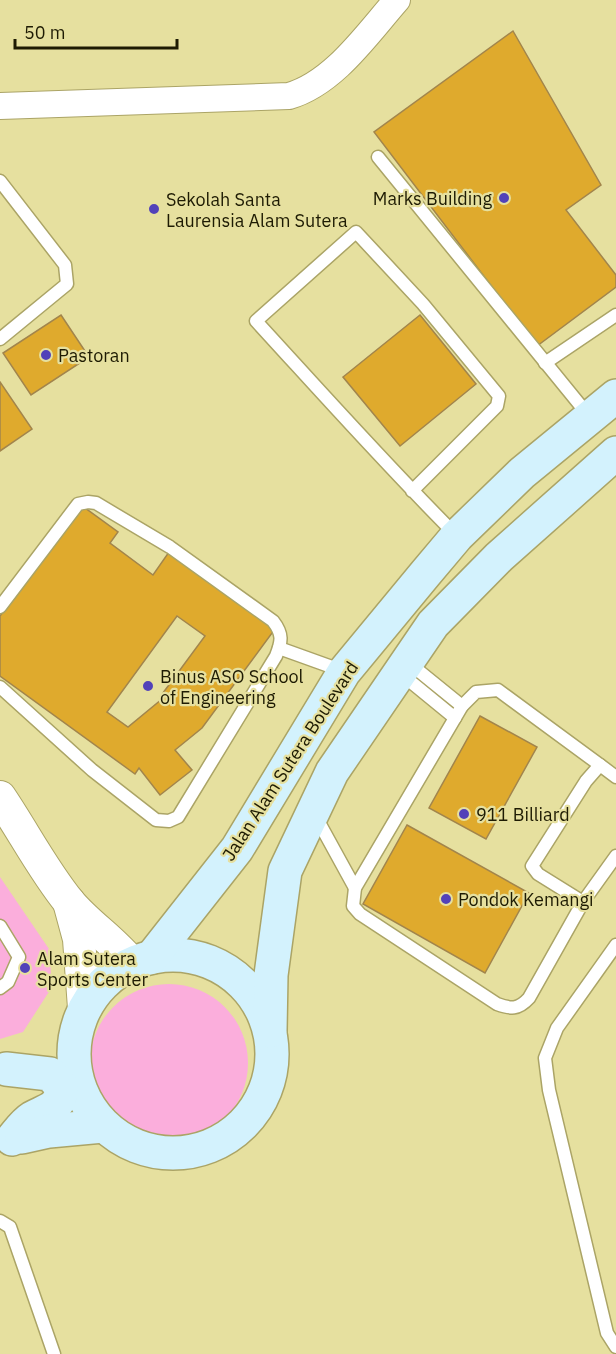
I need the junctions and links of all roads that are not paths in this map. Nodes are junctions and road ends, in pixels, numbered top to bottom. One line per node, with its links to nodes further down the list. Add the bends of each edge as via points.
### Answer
1 (397, 0): 2 (street, via 317,84 289,96)
2 (0, 106)
3 (378, 157): 7 (lane)
4 (0, 181): 6 (lane, via 65,264 66,284)
5 (616, 315): 7 (lane)
6 (0, 339)
7 (545, 363): 9 (lane)
8 (616, 396): 9 (main road, Jalan Alam Sutera Boulevard)
9 (589, 416): 12 (main road, Jalan Alam Sutera Boulevard, via 522,472)
10 (616, 453): 15 (main road, via 491,565 433,624)
11 (412, 491): 11 (lane, via 256,321 356,232 423,303 499,396 496,406); 12 (lane)
12 (457, 536): 16 (main road, Jalan Alam Sutera Boulevard)
13 (0, 607): 14 (lane, via 78,504 96,503 170,547 273,621 280,630)
14 (279, 648): 16 (lane); 17 (lane, via 178,817 169,821 156,820 92,770)
15 (403, 667): 18 (lane); 19 (lane); 23 (main road, via 332,772)
16 (344, 672): 30 (main road, Jalan Alam Sutera Boulevard, via 237,849)
17 (0, 687)
18 (462, 706): 19 (lane); 20 (lane, via 476,692 498,690)
19 (455, 718): 25 (lane)
20 (600, 765): 21 (lane); 27 (lane, via 532,866 538,874)
21 (616, 777)
22 (0, 797): 26 (street)
23 (312, 811): 25 (lane); 33 (main road, via 285,871 271,975)
24 (616, 856): 27 (lane)
25 (354, 888): 27 (lane, via 353,906 360,914 497,1004 511,1009 529,998)
26 (69, 901): 30 (street, via 95,929); 32 (street, via 79,939)
27 (583, 902)
28 (0, 926): 31 (lane, via 19,957 8,982)
29 (616, 945): 39 (lane, via 557,1028 545,1058 549,1090 607,1333)
30 (142, 960): 32 (main road, via 104,982); 33 (main road, via 182,955 212,963 238,980 258,1003)
31 (0, 988)
32 (84, 1008): 34 (main road)
33 (270, 1031): 36 (main road, via 272,1068 264,1094 238,1131 206,1149 170,1154 134,1147)
34 (73, 1047): 35 (main road); 36 (main road, via 79,1090)
35 (3, 1070): 37 (main road, via 50,1074 61,1086 58,1104 52,1110 25,1124)
36 (103, 1126): 37 (main road)
37 (6, 1140)
38 (0, 1221): 40 (lane, via 10,1227)
39 (616, 1347)
40 (54, 1354)

